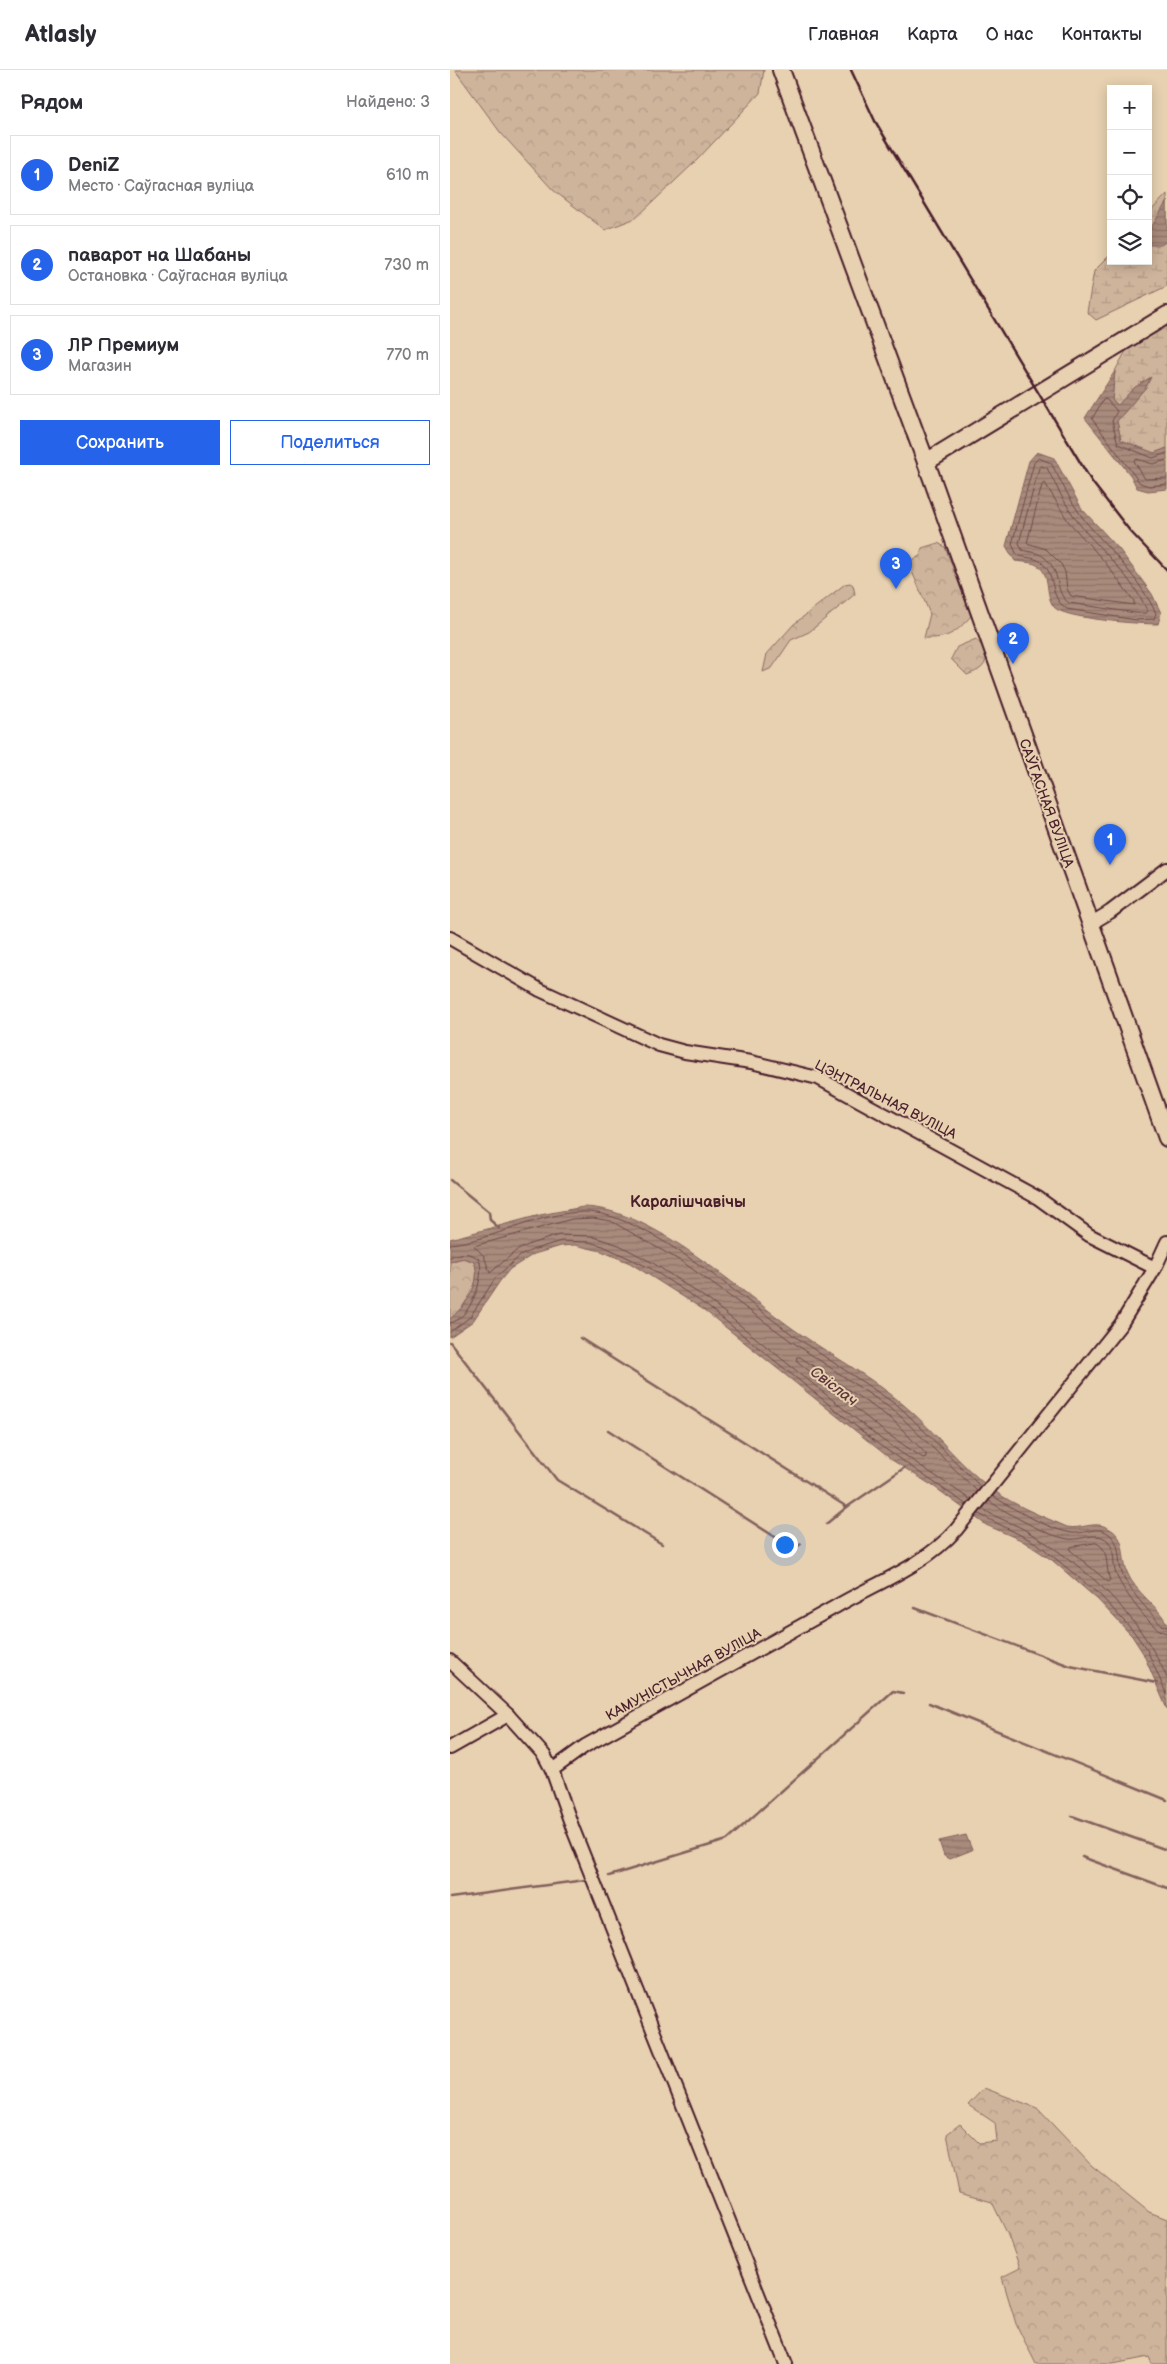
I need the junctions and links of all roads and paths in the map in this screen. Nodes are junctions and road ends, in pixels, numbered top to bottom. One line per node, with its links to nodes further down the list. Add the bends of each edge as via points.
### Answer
1 (781, 70): 3 (main road, САЎГАСНАЯ ВУЛІЦА)
2 (1167, 314): 3 (main road)
3 (926, 462): 5 (main road, САЎГАСНАЯ ВУЛІЦА)
4 (1167, 869): 5 (street)
5 (1090, 924): 7 (main road, САЎГАСНАЯ ВУЛІЦА)
6 (450, 938): 9 (street, ЦЭНТРАЛЬНАЯ ВУЛІЦА, via 540,990 659,1045 759,1063 818,1078 1038,1198 1089,1235)
7 (1167, 1138)
8 (1167, 1242): 9 (street)
9 (1155, 1268): 13 (street, КАМУНІСТЫЧНАЯ ВУЛІЦА, via 1121,1324 1004,1472 937,1550 585,1746)
10 (450, 1661): 11 (street)
11 (508, 1715): 12 (street); 13 (street, via 544,1755)
12 (450, 1748)
13 (552, 1770): 14 (street)
14 (786, 2364)

